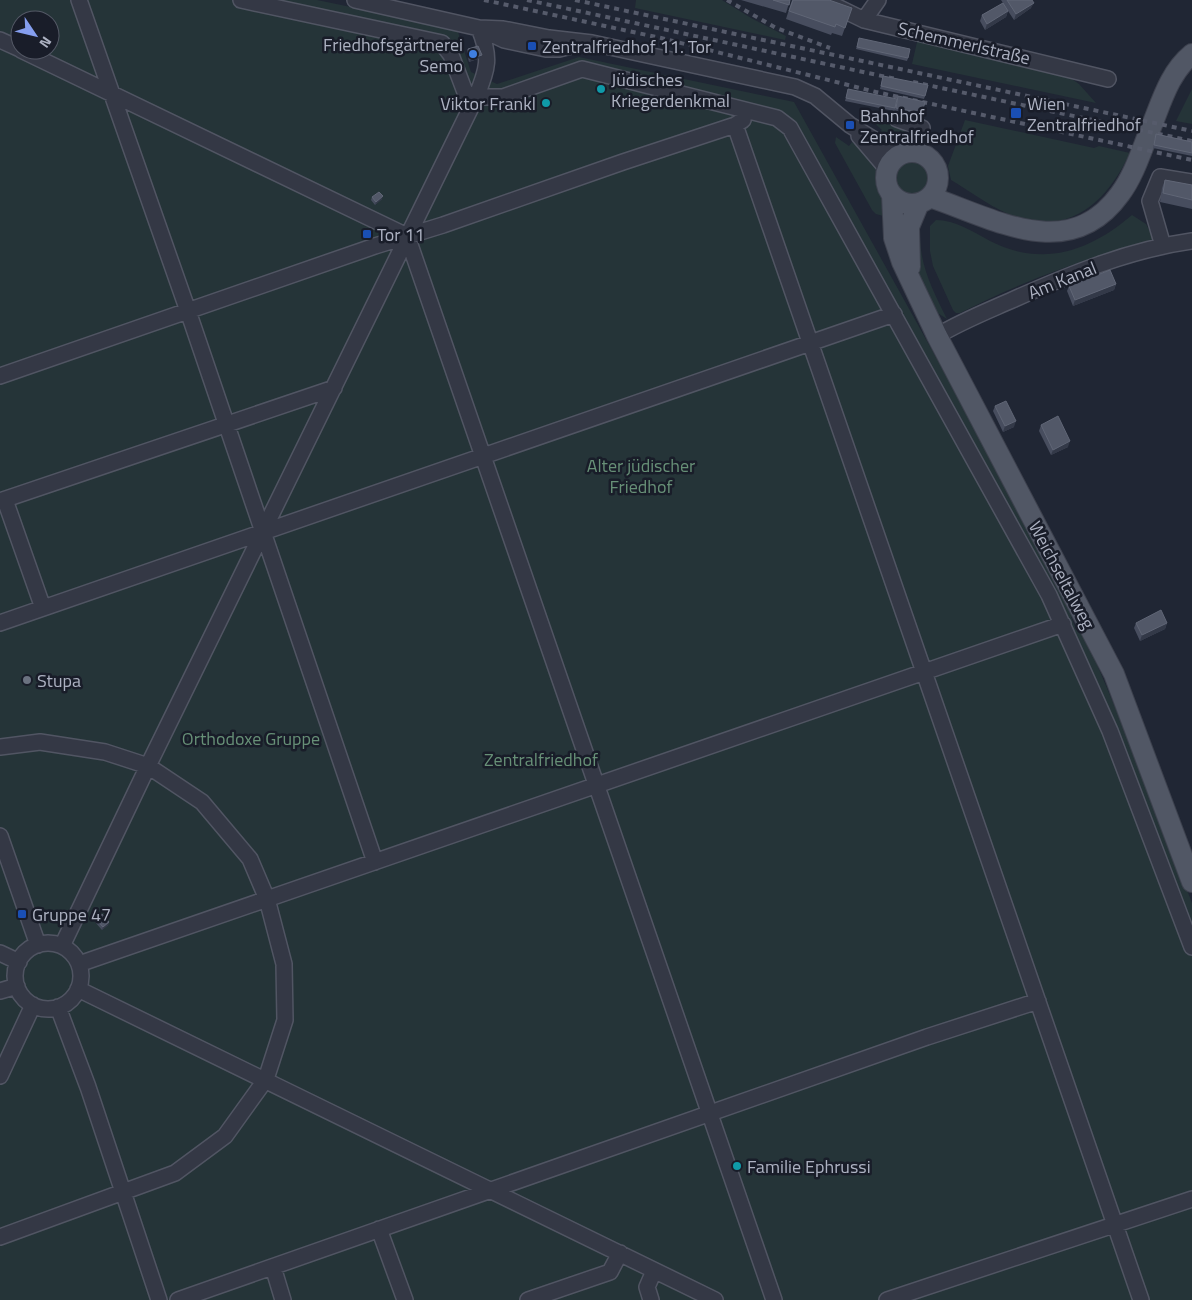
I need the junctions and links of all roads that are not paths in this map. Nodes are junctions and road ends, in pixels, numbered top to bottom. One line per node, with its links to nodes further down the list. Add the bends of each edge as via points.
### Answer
1 (79, 0): 11 (street)
2 (240, 0): 12 (street, via 442,43 451,55 465,92)
3 (355, 0): 7 (street)
4 (823, 0): 6 (street, Schemmerlstraße)
5 (878, 0): 6 (street)
6 (864, 20): 10 (street, Schemmerlstraße)
7 (479, 28): 12 (street, via 487,48 485,78); 16 (street, via 504,40 546,49 587,42 803,90)
8 (1192, 54): 18 (main road, via 1174,74 1126,186 1109,208 1096,218 1065,231 1032,232)
9 (42, 60): 11 (street)
10 (1108, 79)
11 (112, 93): 20 (street); 26 (street)
12 (476, 97): 13 (street, via 503,96 582,69); 21 (street)
13 (754, 112): 15 (street); 27 (street, via 777,118 790,128)
14 (897, 119): 16 (street, via 922,128)
15 (735, 125): 21 (street); 29 (street)
16 (901, 159): 18 (main road, via 924,154 935,164); 19 (main road, Weichseltalweg, via 887,187)
17 (1192, 182): 24 (street, via 1160,177 1150,201)
18 (929, 193): 19 (main road, via 904,203); 25 (main road, Weichseltalweg, via 909,227)
19 (892, 195): 25 (main road, Weichseltalweg, via 894,238)
20 (377, 222): 21 (street); 23 (street)
21 (407, 236): 23 (street); 31 (street); 33 (street)
22 (1192, 241): 24 (street, Am Kanal)
23 (375, 246): 26 (street)
24 (1163, 246): 28 (street, Am Kanal, via 1089,268)
25 (911, 278): 28 (main road, Weichseltalweg)
26 (188, 311): 30 (street); 32 (street)
27 (894, 314): 29 (street); 38 (street)
28 (937, 336): 45 (main road, Weichseltalweg, via 1114,674)
29 (811, 343): 33 (street); 39 (street)
30 (0, 376)
31 (334, 388): 32 (street); 35 (street)
32 (226, 424): 34 (street); 35 (street)
33 (482, 458): 35 (street); 42 (street)
34 (2, 501): 36 (street)
35 (263, 533): 36 (street); 41 (street); 44 (street)
36 (43, 608): 37 (street)
37 (0, 623)
38 (1063, 624): 39 (street); 49 (street, via 1110,731)
39 (924, 672): 42 (street); 56 (street)
40 (0, 747): 41 (street, via 40,742 105,752)
41 (148, 766): 46 (street, via 202,802 250,859); 48 (street)
42 (596, 786): 44 (street); 61 (street)
43 (0, 836): 47 (street)
44 (375, 862): 46 (street)
45 (1192, 882)
46 (267, 899): 52 (street); 60 (street, via 284,964 285,1020)
47 (38, 945): 48 (street); 51 (street)
48 (62, 946): 52 (street)
49 (1192, 947)
50 (0, 953): 51 (street)
51 (19, 962): 53 (street)
52 (79, 964): 54 (street, via 81,977)
53 (17, 986): 55 (street); 57 (street)
54 (78, 989): 58 (street); 60 (street)
55 (0, 991)
56 (1038, 1001): 61 (street); 65 (street)
57 (33, 1005): 58 (street); 59 (street)
58 (58, 1008): 63 (street)
59 (0, 1076)
60 (266, 1079): 62 (street); 63 (street, via 225,1136 175,1173)
61 (709, 1114): 62 (street); 78 (street)
62 (490, 1190): 66 (street); 68 (street)
63 (124, 1194): 67 (street); 71 (street)
64 (1192, 1199): 65 (street)
65 (1115, 1225): 79 (street); 80 (street)
66 (379, 1229): 69 (street); 74 (street)
67 (0, 1237)
68 (620, 1254): 70 (street); 75 (street, via 610,1272)
69 (273, 1267): 72 (street); 73 (street)
70 (654, 1271): 76 (street, via 647,1287); 77 (street)
71 (159, 1300)
72 (178, 1300)
73 (283, 1300)
74 (405, 1300)
75 (528, 1300)
76 (651, 1300)
77 (715, 1300)
78 (774, 1300)
79 (887, 1300)
80 (1141, 1300)

